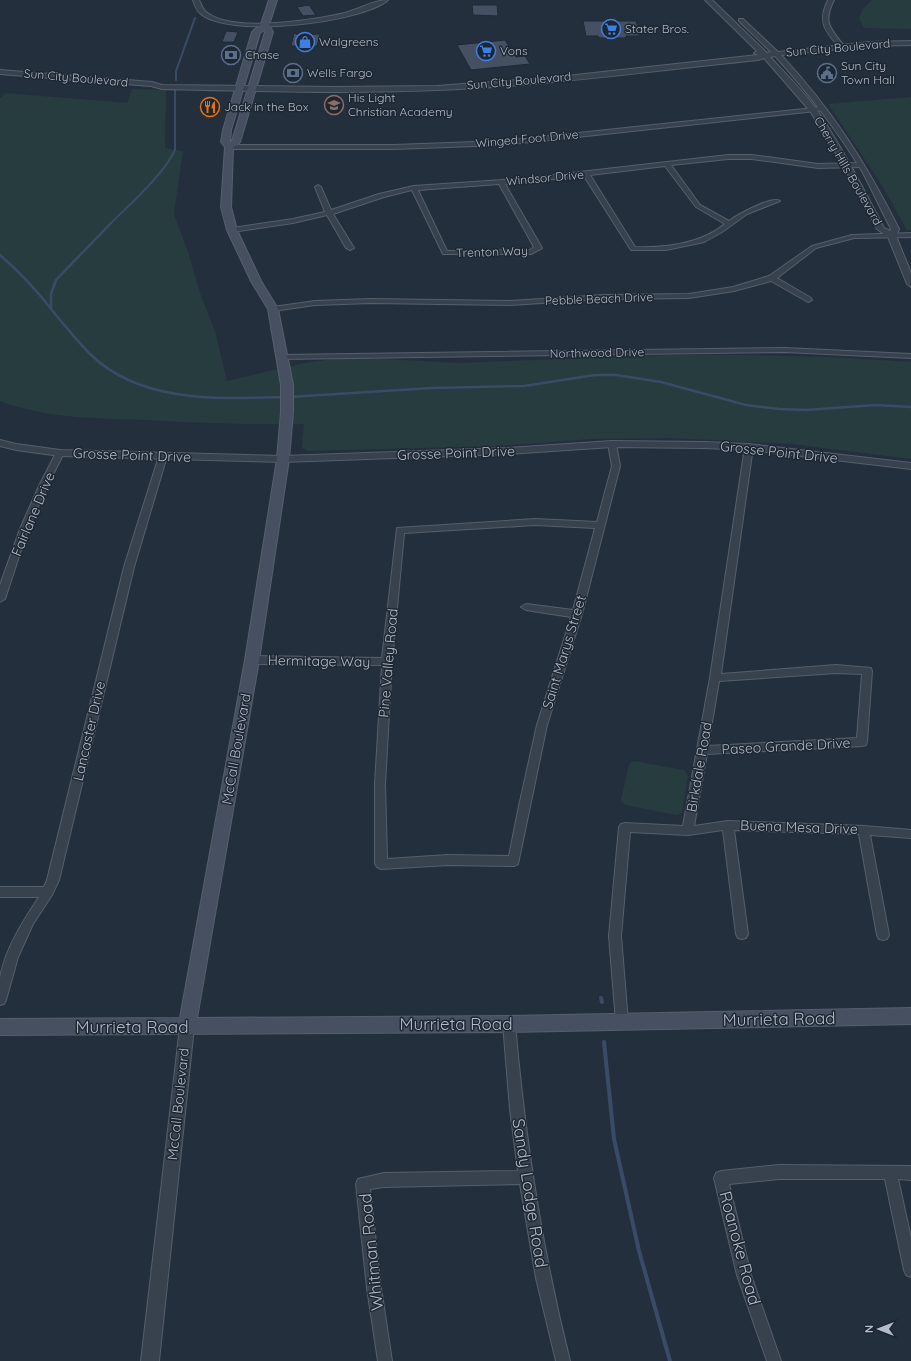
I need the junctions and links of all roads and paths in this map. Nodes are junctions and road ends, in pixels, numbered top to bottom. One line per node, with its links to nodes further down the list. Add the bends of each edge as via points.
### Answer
1 (196, 0): 7 (street, via 198,8 214,19)
2 (273, 0): 7 (main road, McCall Boulevard)
3 (385, 0): 7 (street, via 362,10 319,20)
4 (708, 0): 11 (street, Cherry Hills Boulevard)
5 (830, 0): 9 (street, via 824,12 825,22 829,32)
6 (735, 14): 10 (street, Cherry Hills Boulevard)
7 (265, 25): 13 (main road, McCall Boulevard, via 256,32); 14 (main road, McCall Boulevard, via 269,32)
8 (911, 43): 9 (street, Sun City Boulevard)
9 (842, 47): 10 (street, Sun City Boulevard)
10 (776, 54): 11 (street, Sun City Boulevard); 15 (street, Cherry Hills Boulevard)
11 (765, 55): 14 (street, Sun City Boulevard, via 758,58 478,85 409,88); 16 (street, Cherry Hills Boulevard)
12 (0, 72): 13 (street, Sun City Boulevard, via 152,84 164,82)
13 (241, 85): 14 (street, Sun City Boulevard); 17 (main road, McCall Boulevard, via 225,142)
14 (252, 85): 17 (main road, McCall Boulevard, via 236,142)
15 (824, 109): 16 (street, Winged Foot Drive); 20 (street, Cherry Hills Boulevard)
16 (813, 110): 17 (street, Winged Foot Drive, via 491,143 394,147); 19 (street, Cherry Hills Boulevard)
17 (229, 147): 28 (main road, McCall Boulevard, via 226,207)
18 (667, 164): 19 (street, Windsor Drive, via 752,157 802,165); 21 (street, Windsor Drive); 27 (street, via 698,206)
19 (848, 165): 20 (street, Windsor Drive); 30 (street, Cherry Hills Boulevard, via 881,229)
20 (861, 165): 30 (street, Cherry Hills Boulevard, via 895,229)
21 (586, 174): 22 (street, Windsor Drive); 27 (street, via 633,249 648,250 698,240 719,231)
22 (501, 182): 24 (street, Windsor Drive); 24 (street, Trenton Way, via 538,248 531,252 445,253)
23 (318, 187): 26 (street, via 320,198)
24 (414, 188): 26 (street, Windsor Drive, via 397,190)
25 (777, 201): 27 (street)
26 (328, 213): 28 (street, Windsor Drive); 31 (street, via 345,236)
27 (728, 223)
28 (232, 230): 35 (main road, McCall Boulevard, via 256,281)
29 (911, 235): 30 (street, Pebble Beach Drive)
30 (892, 236): 32 (street, Pebble Beach Drive, via 854,236 814,247); 33 (street, Cherry Hills Boulevard)
31 (350, 248)
32 (772, 278): 34 (street); 35 (street, Pebble Beach Drive, via 734,289 689,296 605,297 510,303 371,300 316,303)
33 (911, 284)
34 (808, 300)
35 (273, 309): 37 (main road, McCall Boulevard)
36 (911, 356): 37 (street, Northwood Drive, via 785,350)
37 (282, 357): 43 (main road, McCall Boulevard, via 287,385)
38 (0, 443): 41 (street, Grosse Point Drive)
39 (612, 444): 40 (street, Grosse Point Drive); 43 (street, Grosse Point Drive, via 508,451); 45 (street, Saint Marys Street, via 616,466)
40 (749, 447): 44 (street, Grosse Point Drive); 51 (street, Birkdale Road)
41 (60, 453): 42 (street, Grosse Point Drive); 46 (street, Fairlane Drive, via 24,530)
42 (163, 456): 43 (street, Grosse Point Drive); 59 (street, Lancaster Drive, via 129,567)
43 (283, 459): 49 (main road, McCall Boulevard)
44 (911, 466)
45 (601, 525): 48 (street, Saint Marys Street); 50 (street, Pine Valley Road, via 535,522 400,530)
46 (0, 599)
47 (526, 607): 48 (street)
48 (577, 614): 57 (street, Saint Marys Street, via 542,725)
49 (252, 660): 50 (street, Hermitage Way); 66 (main road, McCall Boulevard)
50 (387, 662): 57 (street, Pine Valley Road, via 380,784 381,864 448,860)
51 (715, 678): 52 (street, Birkdale Road); 52 (street, Paseo Grande Drive, via 836,669 866,670 862,742)
52 (702, 750): 55 (street, Birkdale Road)
53 (728, 825): 54 (street, Buena Mesa Drive); 55 (street, Buena Mesa Drive); 60 (street)
54 (864, 830): 56 (street, Buena Mesa Drive); 61 (street)
55 (688, 831): 64 (street, Birkdale Road, via 625,827 615,936)
56 (911, 834)
57 (514, 861)
58 (0, 892): 59 (street)
59 (48, 892): 62 (street, Lancaster Drive, via 29,921 12,956)
60 (742, 934)
61 (883, 935)
62 (0, 1000)
63 (911, 1016): 64 (main road, Murrieta Road)
64 (622, 1022): 65 (main road, Murrieta Road)
65 (509, 1024): 66 (main road, Murrieta Road); 70 (street, Sandy Lodge Road)
66 (187, 1027): 67 (main road, Murrieta Road); 72 (street, McCall Boulevard)
67 (0, 1028)
68 (890, 1173): 69 (street, Roanoke Road); 71 (street); 75 (street, Roanoke Road, via 779,1172 721,1178 744,1275)
69 (911, 1173)
70 (525, 1177): 73 (street, Whitman Road, via 384,1180 363,1184); 74 (street, Sandy Lodge Road, via 538,1254)
71 (911, 1270)
72 (150, 1361)
73 (385, 1361)
74 (563, 1361)
75 (774, 1361)

